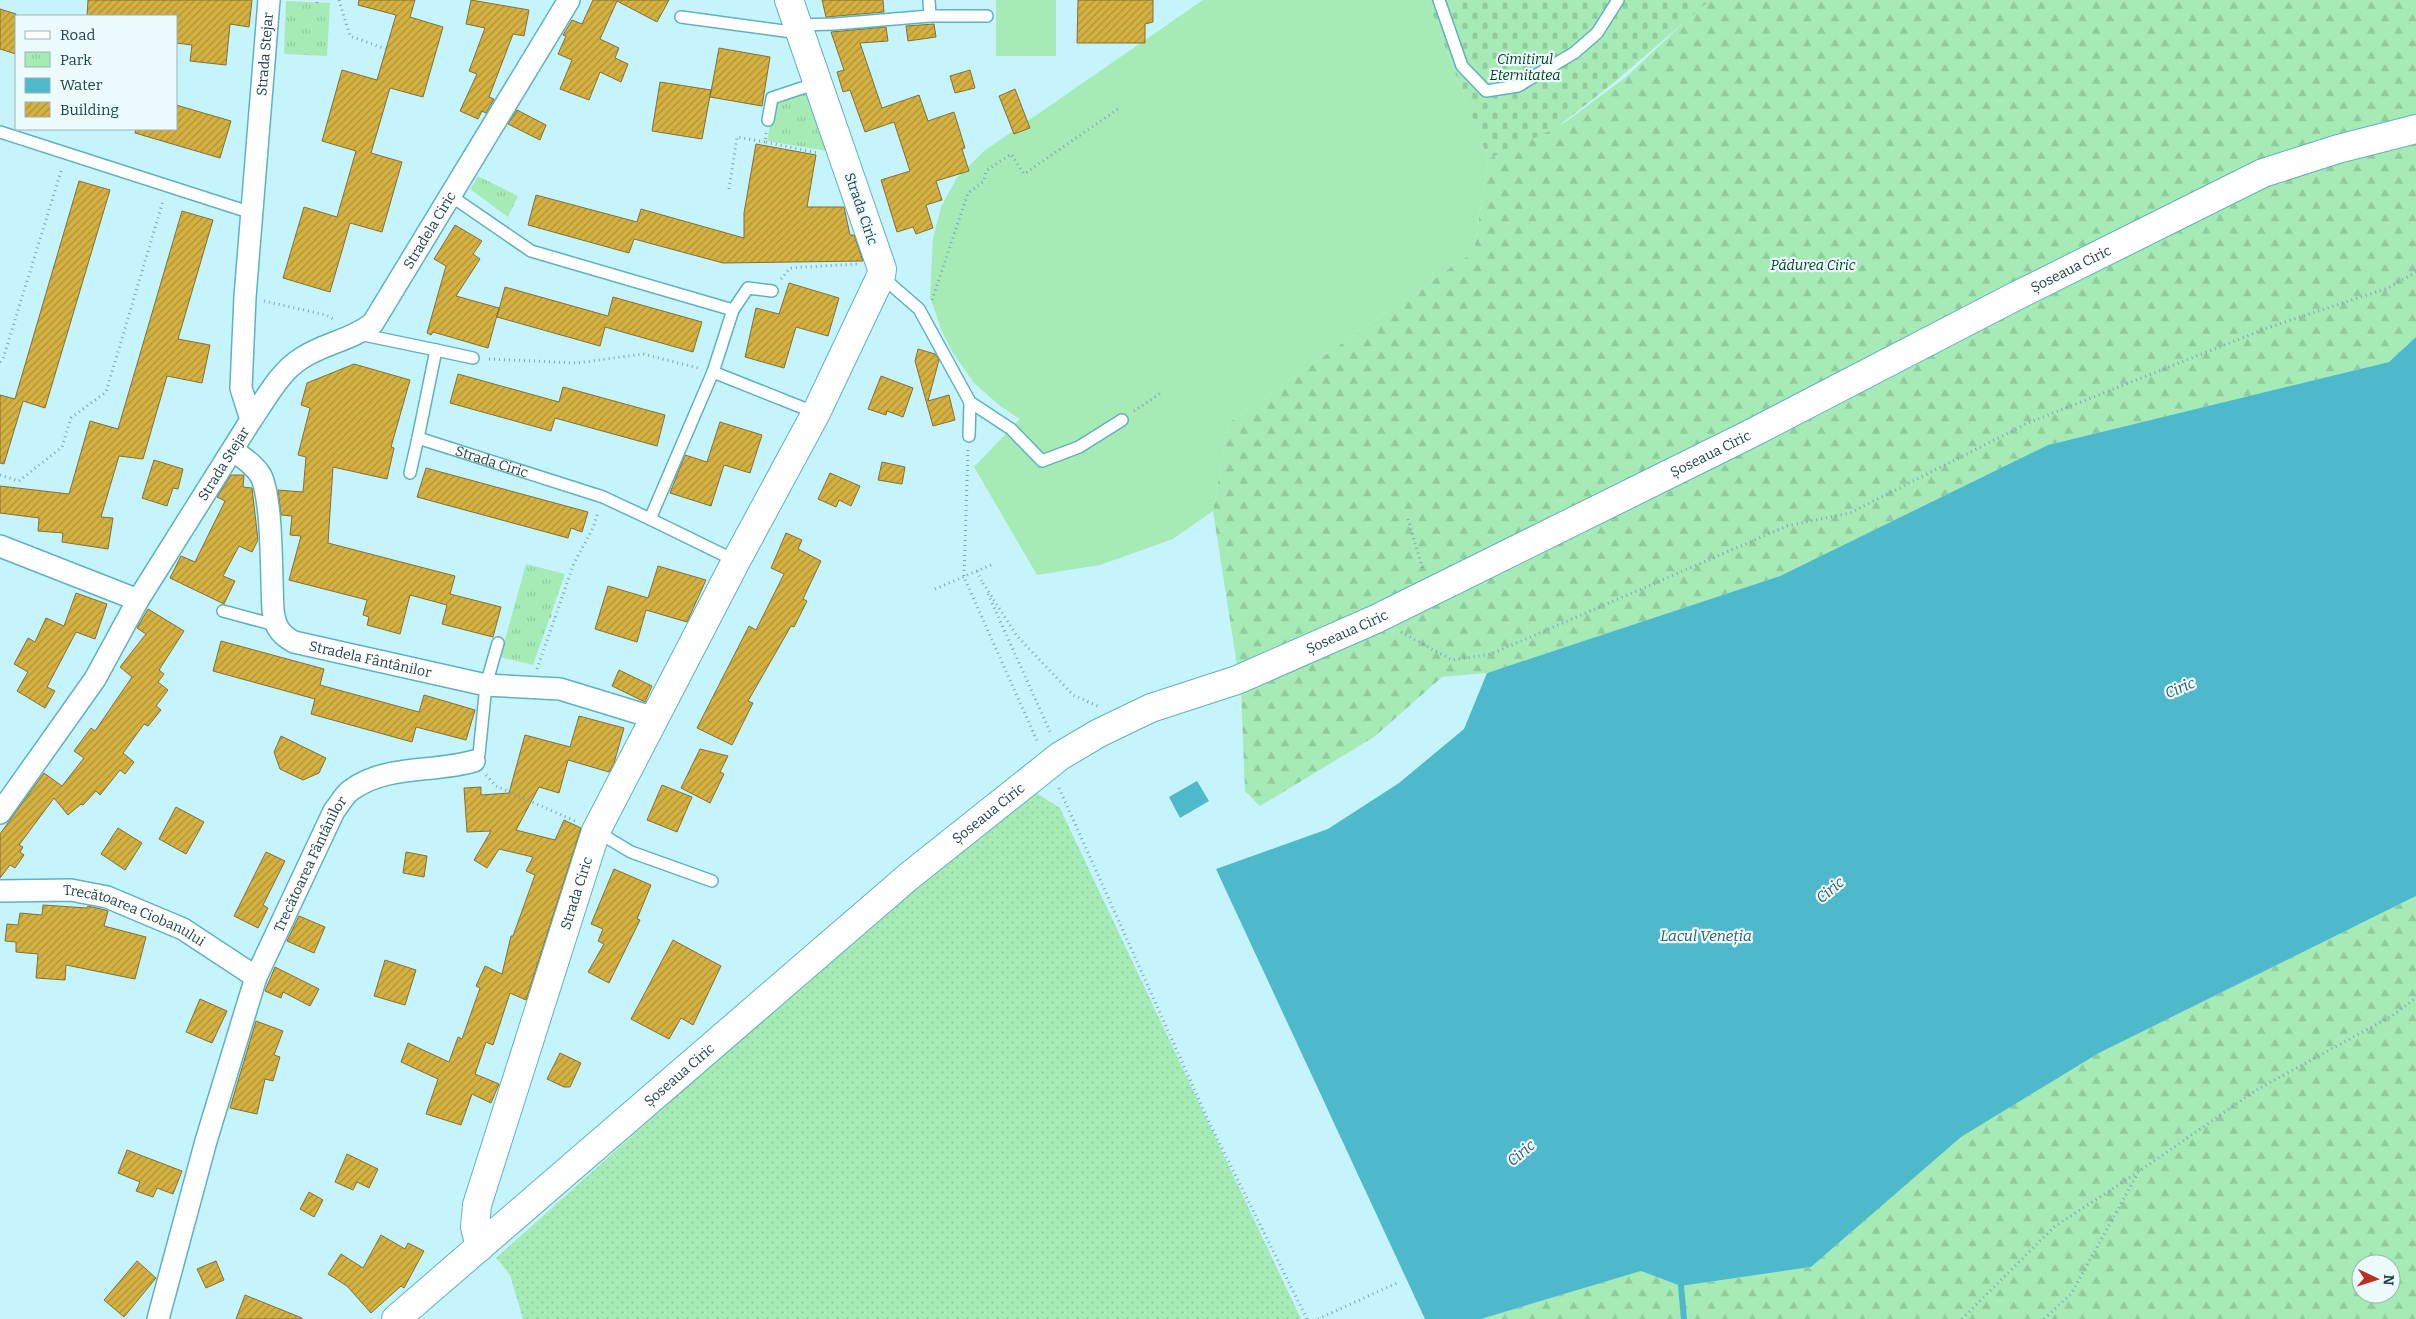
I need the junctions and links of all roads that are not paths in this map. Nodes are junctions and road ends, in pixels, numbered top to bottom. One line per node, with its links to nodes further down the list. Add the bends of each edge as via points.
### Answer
1 (269, 0): 15 (street, Strada Stejar)
2 (569, 0): 14 (street, Stradela Ciric)
3 (929, 0): 6 (lane)
4 (1439, 0): 5 (lane, via 1462,66 1486,91 1518,86 1574,53 1596,33)
5 (1618, 0)
6 (930, 16): 7 (lane); 9 (lane, via 835,24)
7 (988, 16)
8 (681, 17): 9 (lane)
9 (795, 19): 10 (street, Strada Ciric)
10 (817, 83): 11 (lane, via 772,98); 16 (street, Strada Ciric)
11 (768, 120)
12 (2416, 130): 46 (street, Șoseaua Ciric, via 2338,149 2263,173 1750,434 1376,619 1238,680 1151,708 1133,717 1057,767 908,877)
13 (0, 132): 15 (lane)
14 (451, 196): 18 (lane, via 531,252); 19 (street, Stradela Ciric, via 373,323)
15 (252, 213): 25 (street, Strada Stejar, via 241,388)
16 (881, 269): 23 (lane, via 919,309); 24 (street, Strada Ciric)
17 (772, 291): 18 (lane, via 748,288)
18 (733, 310): 22 (lane)
19 (359, 334): 20 (lane); 25 (street, Stradela Ciric, via 299,359)
20 (436, 350): 21 (lane); 28 (lane)
21 (473, 358)
22 (713, 372): 24 (lane); 31 (lane)
23 (970, 402): 26 (lane, via 1011,429 1042,461 1079,447); 27 (lane)
24 (816, 413): 33 (street, Strada Ciric)
25 (251, 420): 29 (street, Strada Stejar)
26 (1122, 420)
27 (969, 436)
28 (418, 438): 30 (lane); 31 (lane, Strada Ciric, via 603,498)
29 (233, 450): 34 (street, Strada Stejar); 36 (street, via 251,464 267,495)
30 (410, 473)
31 (650, 519): 33 (lane, Strada Ciric)
32 (0, 546): 34 (street)
33 (736, 561): 39 (street, Strada Ciric)
34 (138, 600): 41 (street, Strada Stejar, via 94,679)
35 (223, 611): 36 (lane)
36 (275, 624): 38 (street, Stradela Fântânilor, via 283,636 294,642)
37 (498, 643): 38 (lane)
38 (486, 686): 39 (street, Stradela Fântânilor, via 560,689); 40 (lane, via 479,754)
39 (655, 718): 42 (street, Strada Ciric)
40 (474, 762): 45 (street, Trecătoarea Fântânilor, via 410,769 366,781 349,791 334,811 317,844)
41 (0, 813)
42 (596, 831): 43 (lane, via 631,852); 46 (street, Strada Ciric, via 477,1205 475,1227)
43 (712, 881)
44 (0, 891): 45 (street, Trecătoarea Ciobanului, via 71,890 107,897 183,929)
45 (256, 977): 47 (street, Trecătoarea Fântânilor, via 206,1141)
46 (480, 1247): 48 (street, Șoseaua Ciric)
47 (158, 1319)
48 (396, 1319)

